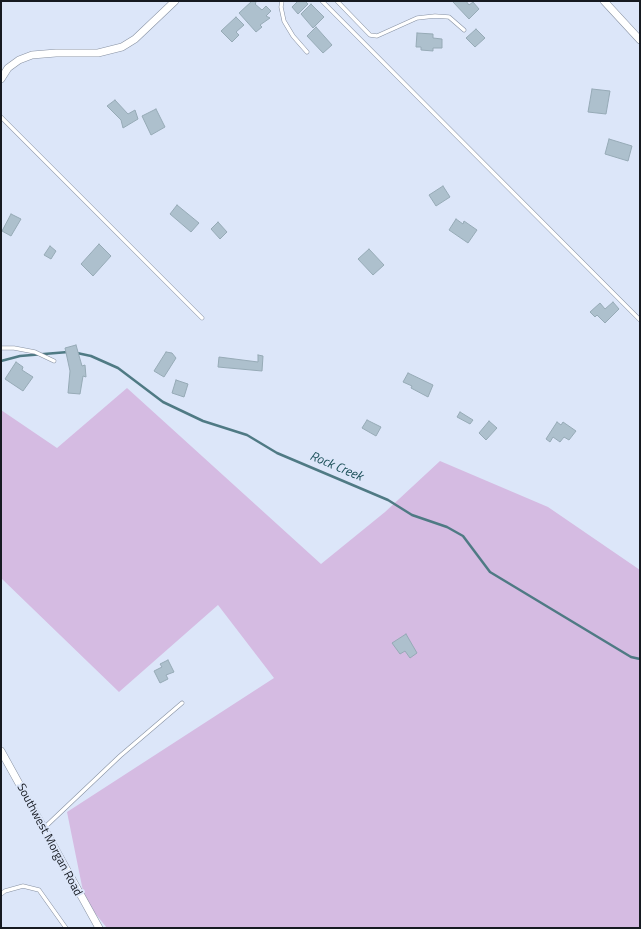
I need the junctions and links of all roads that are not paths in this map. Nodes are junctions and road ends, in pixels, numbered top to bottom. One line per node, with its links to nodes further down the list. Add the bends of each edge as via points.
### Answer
1 (175, 1): 9 (street, via 135,39 122,47 98,54 32,55 8,68)
2 (282, 1): 8 (lane, via 284,21)
3 (322, 1): 12 (lane)
4 (337, 1): 6 (lane, via 370,35 377,36 418,18 435,16 449,17)
5 (604, 1): 7 (street)
6 (464, 30)
7 (640, 40)
8 (307, 52)
9 (1, 78)
10 (1, 117): 11 (lane)
11 (202, 318)
12 (640, 320)
13 (1, 348): 14 (lane, via 34,352)
14 (54, 361)
15 (182, 703): 17 (lane, via 120,756)
16 (1, 751): 17 (street, Southwest Morgan Road)
17 (43, 829): 20 (street, Southwest Morgan Road)
18 (1, 894): 19 (lane, via 23,886 39,890)
19 (66, 928)
20 (99, 928)

